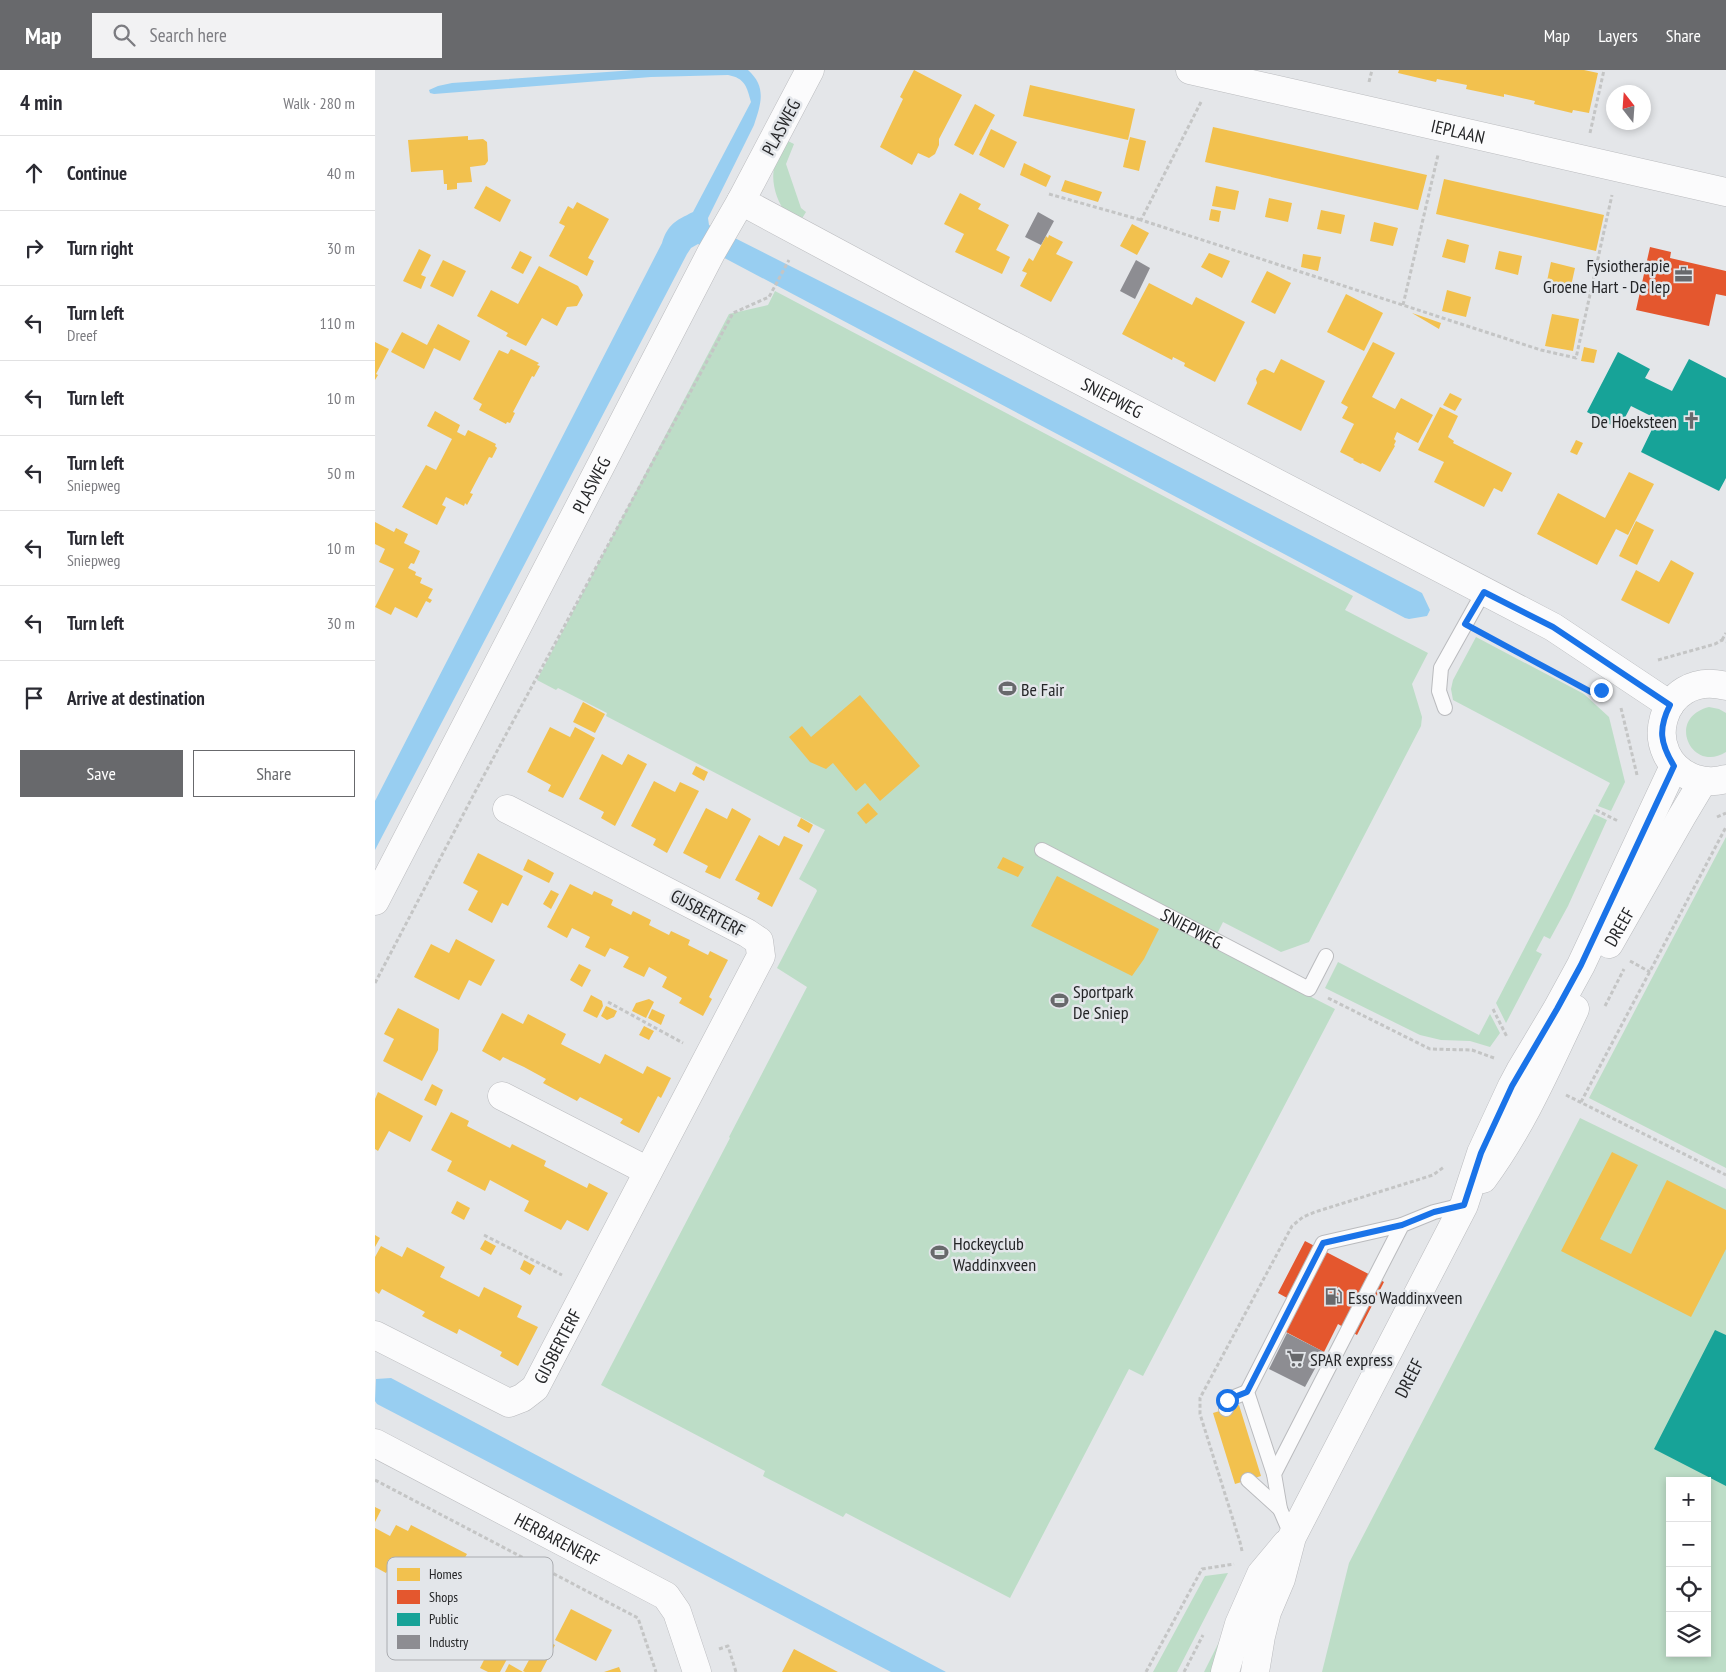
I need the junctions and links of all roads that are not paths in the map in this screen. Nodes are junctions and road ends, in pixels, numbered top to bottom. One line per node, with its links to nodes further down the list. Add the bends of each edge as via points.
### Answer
1 (810, 70): 4 (street, PLASWEG)
2 (1199, 72): 3 (street, IEPLAAN)
3 (1726, 192)
4 (741, 201): 5 (street, SNIEPWEG); 13 (street, PLASWEG)
5 (1484, 592): 7 (street, SNIEPWEG, via 1553,627); 8 (lane, via 1441,668 1439,691)
6 (1722, 669): 7 (street, via 1678,695)
7 (1670, 705): 9 (street, via 1663,719 1661,736 1665,752)
8 (1445, 708)
9 (1674, 766): 10 (street, via 1687,776); 17 (street, DREEF, via 1581,965 1508,1094 1481,1153)
10 (1715, 780): 17 (street, DREEF, via 1681,816 1575,1010 1534,1098 1498,1159)
11 (507, 808): 16 (street, GIJSBERTERF, via 759,941 761,956)
12 (1042, 850): 14 (lane, SNIEPWEG, via 1309,988)
13 (375, 901)
14 (1326, 956)
15 (502, 1096): 16 (street)
16 (648, 1171): 19 (street, GIJSBERTERF, via 535,1388 522,1398 509,1403)
17 (1464, 1205): 18 (lane, via 1434,1212); 26 (street, DREEF)
18 (1402, 1225): 20 (lane, via 1323,1243); 23 (lane)
19 (375, 1335)
20 (1247, 1392): 21 (lane, via 1227,1400); 23 (lane)
21 (1226, 1409)
22 (375, 1443): 27 (street, HERBARENERF, via 666,1596 677,1612)
23 (1274, 1474): 25 (lane)
24 (1248, 1480): 25 (lane)
25 (1280, 1509): 26 (lane)
26 (1292, 1537): 28 (street, DREEF, via 1261,1574 1239,1624); 29 (street, DREEF, via 1281,1579 1267,1612)
27 (697, 1672)
28 (1225, 1672)
29 (1255, 1672)

